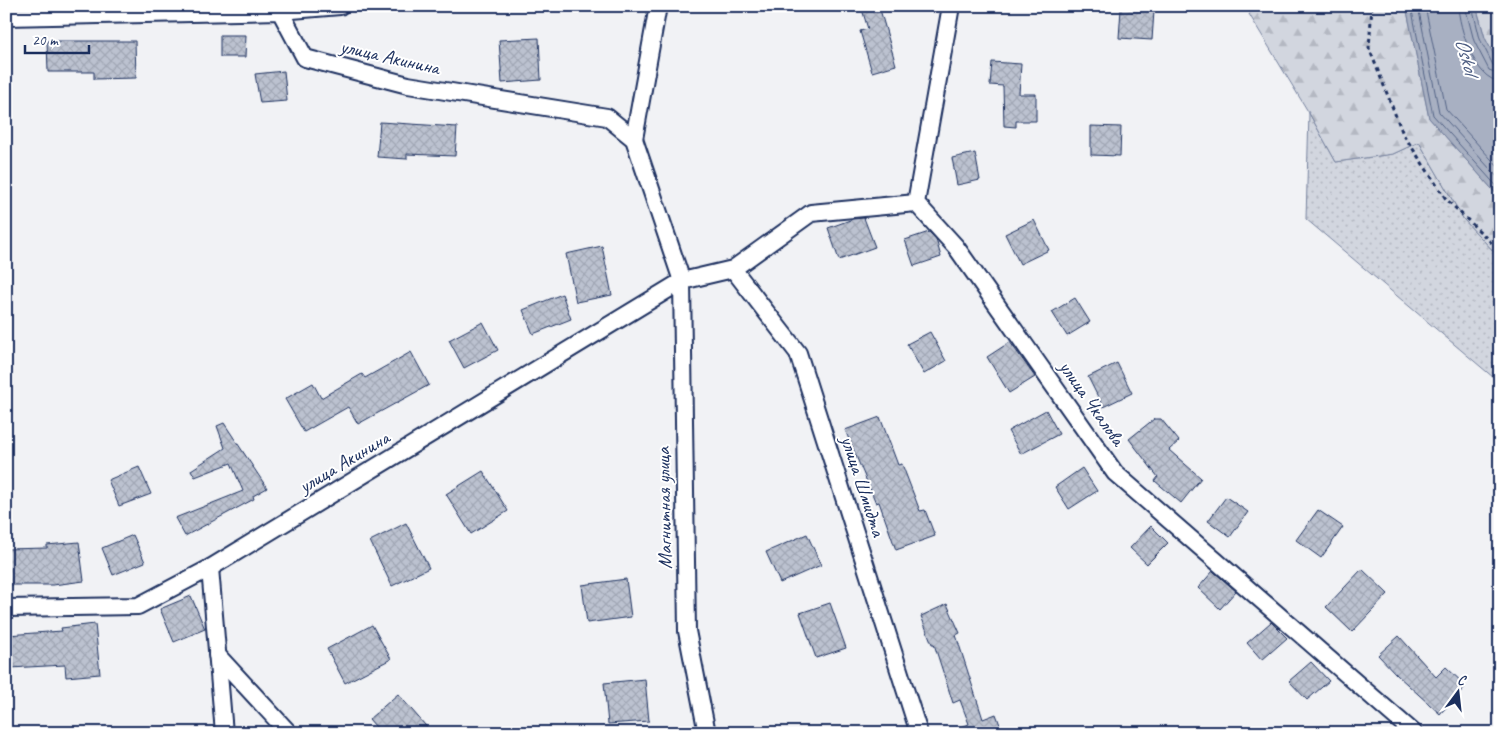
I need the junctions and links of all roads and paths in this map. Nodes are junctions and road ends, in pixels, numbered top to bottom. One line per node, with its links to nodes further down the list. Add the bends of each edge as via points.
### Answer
1 (340, 6): 5 (street)
2 (658, 6): 7 (street)
3 (951, 6): 8 (street)
4 (1372, 6): 9 (path, via 1369,48 1403,134 1446,199)
5 (280, 11): 6 (street); 7 (street, улица Акинина, via 306,58 408,85 606,117)
6 (6, 16)
7 (634, 139): 11 (street)
8 (916, 203): 10 (street, улица Акинина, via 811,213); 19 (street, улица Чкалова, via 956,247 1115,473)
9 (1500, 251)
10 (734, 269): 11 (street, улица Акинина); 18 (street, улица Шмидта, via 798,353)
11 (682, 281): 12 (street, улица Акинина); 17 (street, Магнитная улица, via 687,631)
12 (210, 568): 13 (street, улица Акинина, via 138,606); 14 (street)
13 (6, 608)
14 (218, 655): 15 (street); 16 (street)
15 (224, 733)
16 (289, 733)
17 (707, 733)
18 (919, 733)
19 (1414, 733)

